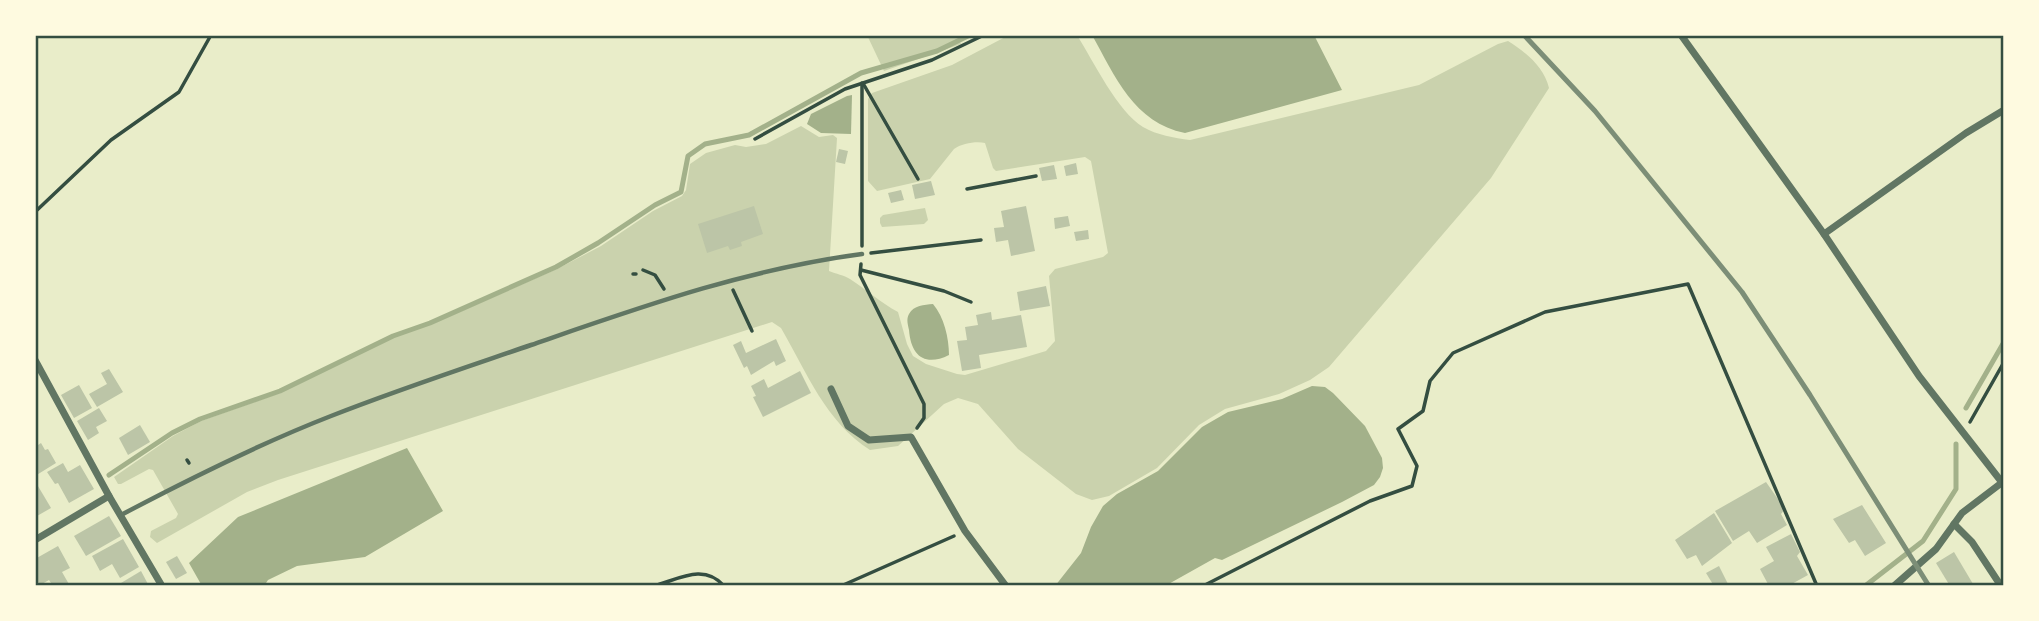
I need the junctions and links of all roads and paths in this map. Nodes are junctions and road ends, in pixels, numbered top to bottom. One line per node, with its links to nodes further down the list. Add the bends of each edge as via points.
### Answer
1 (211, 35): 10 (path, via 179,92 111,140)
2 (984, 35): 4 (path, via 932,60)
3 (1681, 35): 11 (street)
4 (862, 83): 6 (path); 8 (path); 13 (path)
5 (2004, 110): 11 (street)
6 (755, 139)
7 (1037, 176): 9 (path)
8 (918, 179)
9 (967, 189)
10 (35, 212)
11 (1824, 234): 23 (street)
12 (981, 240): 13 (path)
13 (862, 254): 15 (path); 16 (lane)
14 (643, 270): 17 (path, via 655,275)
15 (861, 270): 18 (path, via 944,290); 24 (path, via 924,404 924,418)
16 (729, 281): 17 (lane); 19 (path)
17 (669, 297): 27 (lane, via 330,417)
18 (971, 302)
19 (752, 331)
20 (35, 360): 26 (street)
21 (2004, 362): 23 (path)
22 (831, 389): 24 (street, via 848,426 869,440)
23 (1964, 433): 25 (street)
24 (911, 437): 29 (street)
25 (2003, 482): 28 (street)
26 (109, 496): 27 (street); 30 (street)
27 (121, 515): 31 (street)
28 (1954, 524): 38 (street, via 1936,549); 39 (street)
29 (965, 531): 34 (path); 35 (street)
30 (35, 540)
31 (162, 586)
32 (654, 586): 33 (path, via 701,572 716,577)
33 (724, 586)
34 (841, 586)
35 (1006, 586)
36 (1203, 586): 37 (path, via 1370,502 1412,486 1417,466 1398,429 1423,411 1430,381 1452,353 1545,312 1688,284)
37 (1817, 586)
38 (1894, 586)
39 (2001, 586)

